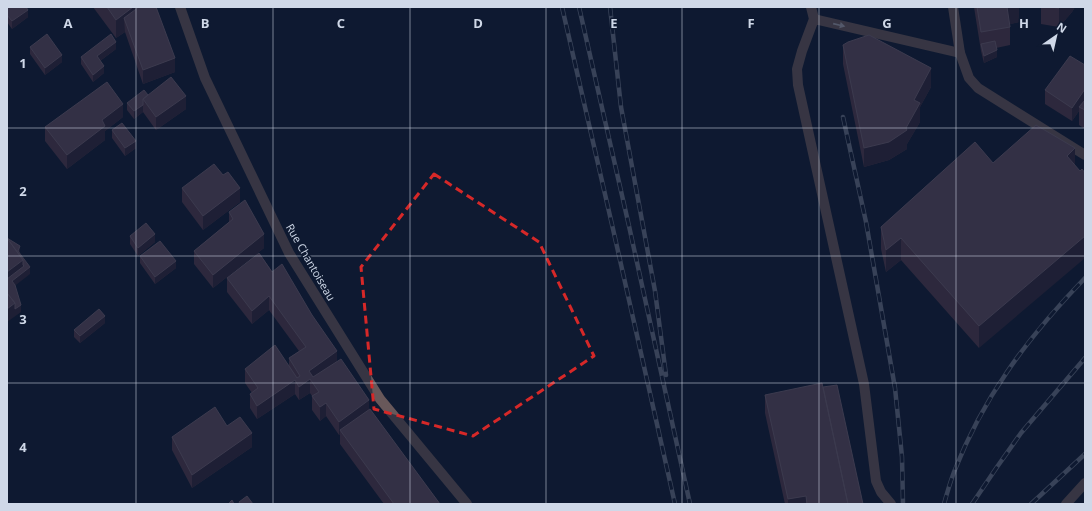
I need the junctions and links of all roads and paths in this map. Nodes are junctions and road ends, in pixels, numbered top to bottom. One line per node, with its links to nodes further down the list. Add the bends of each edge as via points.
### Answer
1 (180, 7): 8 (street, Rue Chantoiseau, via 205,78 289,252 380,399)
2 (811, 7): 4 (street)
3 (953, 7): 5 (street)
4 (814, 20): 5 (street, one-way to 5); 9 (street, via 797,69 798,84 864,384 876,480 881,492)
5 (960, 53): 6 (street, via 969,78 978,88)
6 (1085, 155)
7 (1085, 483): 10 (street)
8 (467, 504)
9 (891, 504)
10 (1066, 504)

